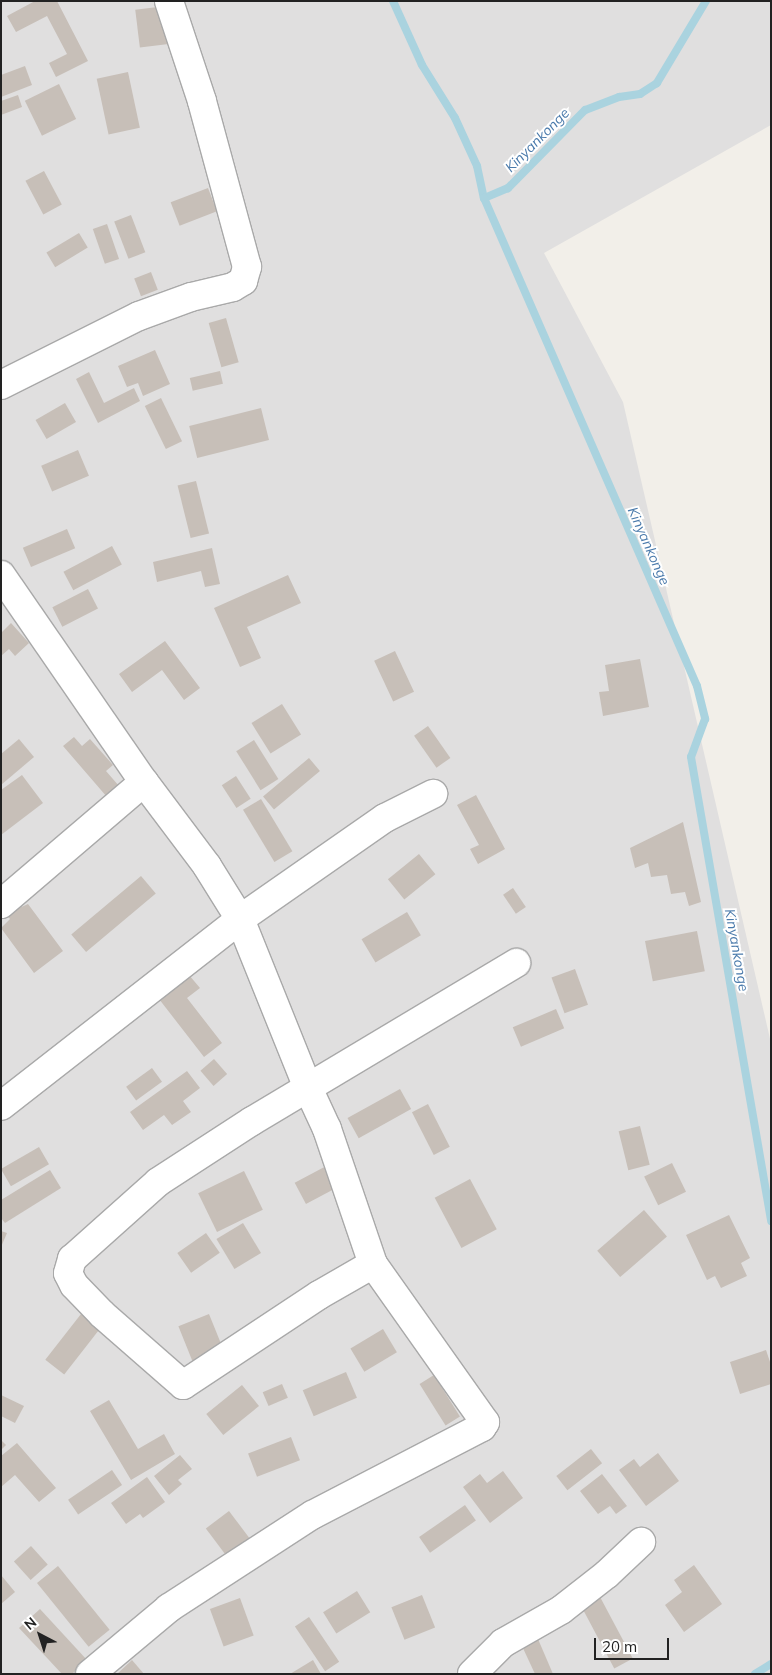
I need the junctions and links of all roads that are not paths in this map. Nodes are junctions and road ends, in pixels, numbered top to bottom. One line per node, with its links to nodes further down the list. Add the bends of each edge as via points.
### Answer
1 (169, 1): 2 (street, via 202,101 247,267 243,280 233,287 191,297 139,316)
2 (1, 385)
3 (1, 576): 4 (street)
4 (144, 782): 6 (street); 7 (street, via 207,866)
5 (433, 794): 7 (street, via 385,818)
6 (1, 904)
7 (240, 919): 9 (street); 10 (street)
8 (516, 963): 9 (street)
9 (308, 1088): 11 (street, via 327,1129); 11 (street, via 158,1182 72,1259 68,1273 74,1285 102,1314 183,1386 319,1295)
10 (1, 1106)
11 (373, 1264): 13 (street, via 484,1417 484,1425 312,1515 169,1608)
12 (641, 1542): 14 (street, via 608,1574 561,1610 503,1643)
13 (90, 1674)
14 (472, 1674)

